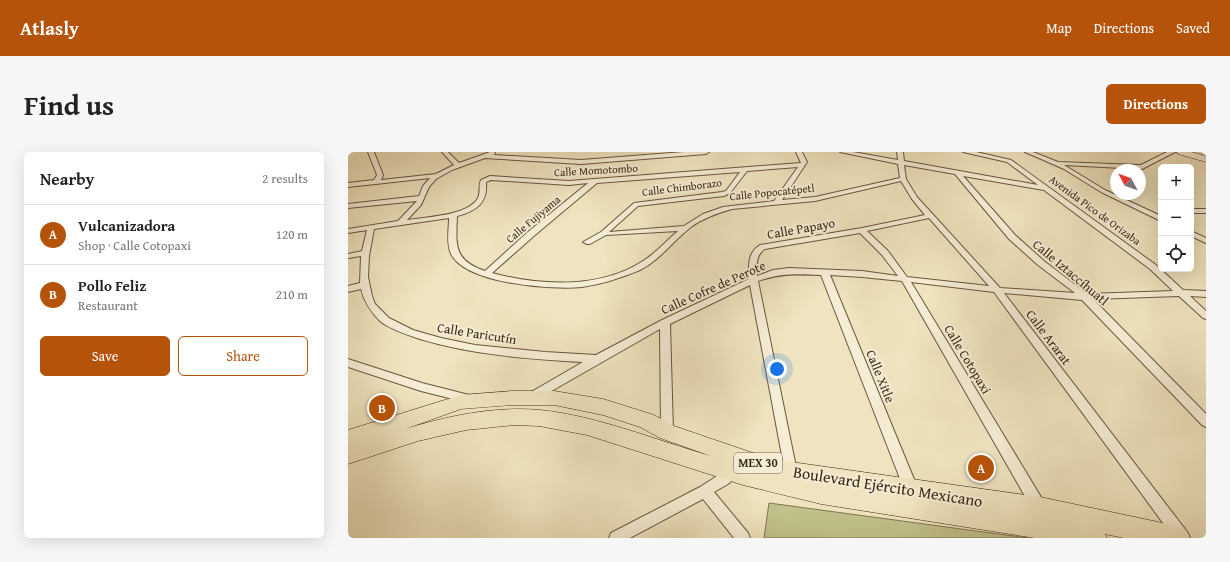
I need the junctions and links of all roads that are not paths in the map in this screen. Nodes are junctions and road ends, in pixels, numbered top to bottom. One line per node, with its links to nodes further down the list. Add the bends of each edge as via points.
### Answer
1 (371, 152): 29 (street, via 380,175)
2 (445, 152): 23 (street)
3 (496, 152): 15 (street)
4 (550, 152): 17 (street)
5 (706, 152): 19 (street)
6 (799, 152): 22 (street)
7 (843, 152): 21 (street)
8 (900, 152): 21 (street, Calle Ararat)
9 (966, 152): 16 (street)
10 (985, 152): 16 (street)
11 (1028, 152): 20 (street)
12 (1172, 152): 20 (street, via 1142,167)
13 (1181, 152): 18 (street)
14 (599, 154): 19 (street)
15 (486, 156): 17 (street); 23 (street)
16 (996, 157): 33 (street, Avenida Pico de Orizaba, via 1004,159)
17 (532, 159): 19 (street)
18 (1206, 159)
19 (581, 162)
20 (1054, 162): 39 (street, via 1103,191)
21 (902, 163): 25 (street); 27 (street, Calle Ararat)
22 (803, 165): 24 (street, Calle Momotombo); 35 (street)
23 (458, 166): 26 (street)
24 (745, 169): 28 (street, Calle Momotombo); 47 (street, Calle Chimborazo, via 724,194 636,204 605,231)
25 (957, 172): 33 (street); 62 (street, Calle Iztaccíhuatl, via 1012,237)
26 (436, 176): 29 (street); 34 (street, via 424,188)
27 (903, 179): 35 (street, Calle Popocatépetl, via 830,196); 41 (street, Calle Ararat, via 914,198)
28 (594, 181): 40 (street, Calle Momotombo, via 556,184 486,179 482,183 484,192 481,199 466,211); 54 (street, Calle Fujiyama)
29 (376, 182): 30 (street)
30 (362, 184): 31 (street); 32 (street)
31 (348, 185)
32 (348, 188)
33 (1045, 188): 60 (street, Avenida Pico de Orizaba, via 1153,267)
34 (422, 198): 36 (street); 42 (street)
35 (777, 202): 44 (street, Calle Popocatépetl, via 719,210)
36 (348, 206)
37 (1194, 211): 38 (street)
38 (1206, 211)
39 (1157, 214)
40 (453, 215): 42 (street); 54 (street, Calle Popocatépetl, via 454,253 460,261)
41 (930, 216): 45 (street, Calle Papayo); 59 (street, Calle Ararat)
42 (400, 223): 43 (street)
43 (371, 227): 46 (street); 51 (street, Calle Paricutín)
44 (684, 228): 47 (street); 54 (street, Calle Popocatépetl, via 641,266 606,279 571,285 508,280)
45 (862, 230): 55 (street, Calle Cotopaxi, via 885,253); 56 (street, Calle Papayo, via 759,249 753,257)
46 (348, 231)
47 (606, 233): 50 (street)
48 (1194, 235): 49 (street)
49 (1206, 241)
50 (587, 242)
51 (366, 253): 52 (street); 57 (street, Calle Paricutín)
52 (348, 256)
53 (824, 272): 55 (street, Calle Cofre de Perote); 56 (street, Calle Cofre de Perote, via 789,271); 75 (street, Calle Xitle)
54 (486, 274)
55 (904, 278): 59 (street, Calle Cofre de Perote); 77 (street, Calle Cotopaxi)
56 (753, 280): 64 (street, Calle Cofre de Perote); 73 (street, Calle Papayo)
57 (365, 285): 58 (street); 65 (street, Calle Paricutín, via 368,300 386,322 410,332 446,343 552,357)
58 (348, 289)
59 (997, 290): 62 (street, Calle Cofre de Perote); 82 (street, Calle Ararat)
60 (1182, 293): 61 (street, Calle Cofre de Perote); 62 (street, Calle Cofre de Perote); 63 (street, Avenida Pico de Orizaba)
61 (1206, 294)
62 (1085, 296): 69 (street, Calle Iztaccíhuatl)
63 (1206, 316)
64 (665, 322): 65 (street, Calle Cofre de Perote); 70 (street)
65 (597, 359): 67 (street, Calle Cofre de Perote)
66 (348, 364): 68 (street, via 452,396)
67 (530, 398): 68 (main road, Boulevard Ejército Mexicano / MEX 30); 70 (main road, Boulevard Ejército Mexicano / MEX 30, via 561,399 603,408 647,421)
68 (479, 400): 71 (main road, Boulevard Ejército Mexicano / MEX 30, via 461,402)
69 (1206, 422)
70 (667, 432): 73 (main road, Boulevard Ejército Mexicano / MEX 30, via 753,462)
71 (348, 439)
72 (348, 456): 74 (main road, Boulevard Ejército Mexicano / MEX 30, via 454,423 538,418 600,430)
73 (791, 472): 75 (main road, Boulevard Ejército Mexicano / MEX 30)
74 (731, 473): 76 (street); 77 (main road, Boulevard Ejército Mexicano / MEX 30, via 821,494)
75 (911, 490): 77 (main road, Boulevard Ejército Mexicano / MEX 30)
76 (704, 491): 78 (street); 79 (street)
77 (1044, 524): 80 (main road, Boulevard Ejército Mexicano / MEX 30); 81 (main road, Boulevard Ejército Mexicano / MEX 30)
78 (616, 538)
79 (743, 538)
80 (1095, 538)
81 (1178, 538)
82 (1183, 538)

